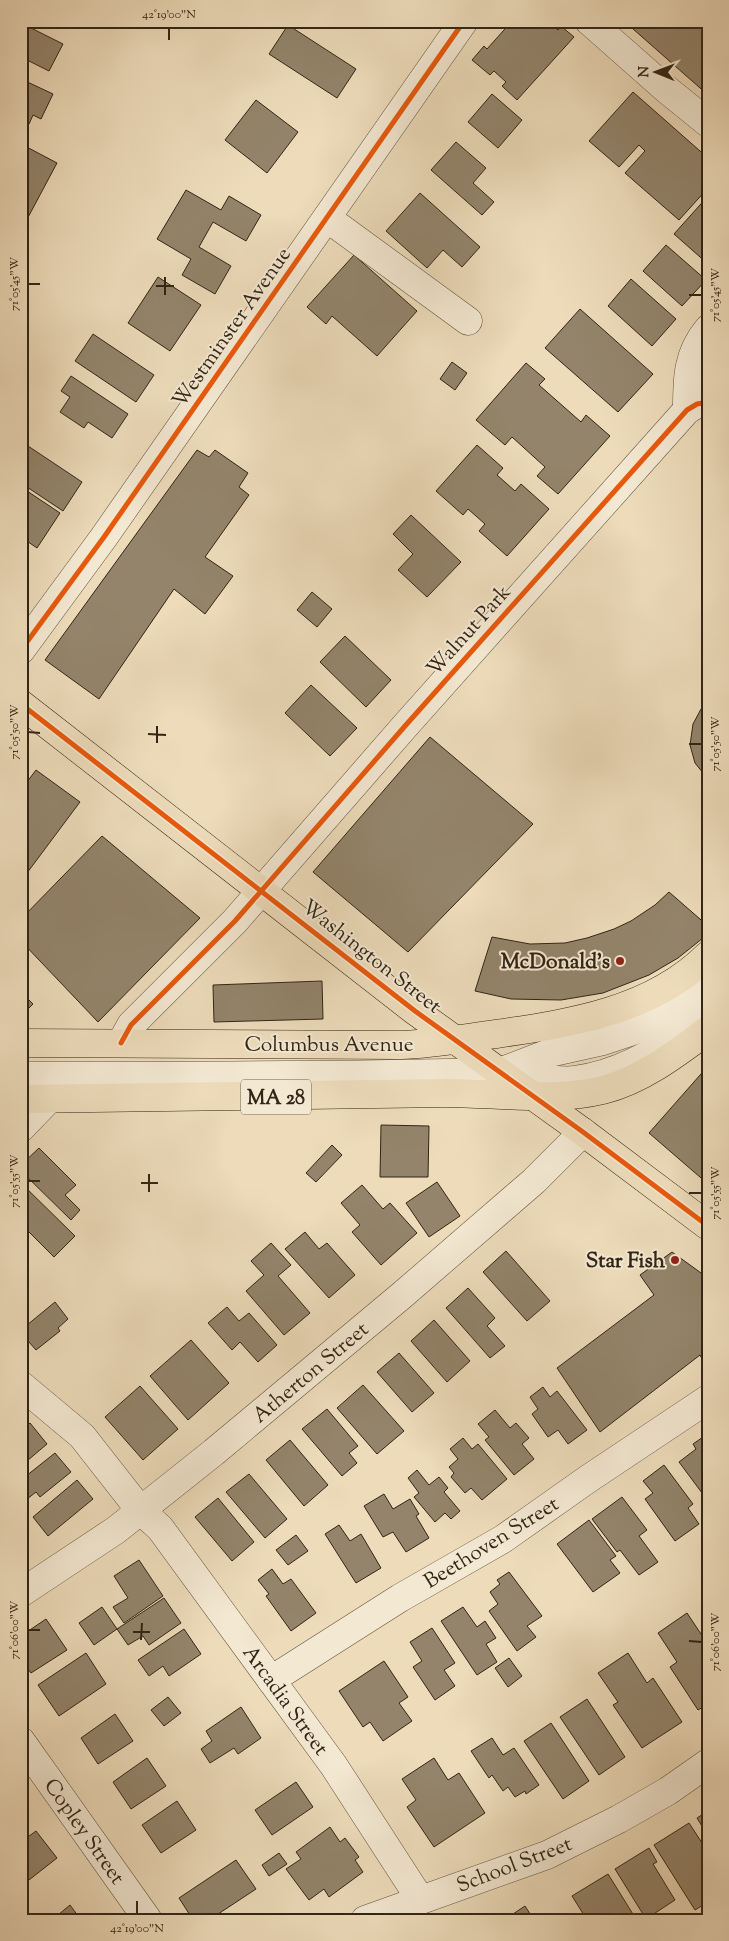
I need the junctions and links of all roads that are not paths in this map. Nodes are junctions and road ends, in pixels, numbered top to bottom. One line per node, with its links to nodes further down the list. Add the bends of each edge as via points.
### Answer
1 (464, 21): 4 (street, Westminster Avenue)
2 (588, 21): 3 (street)
3 (708, 123)
4 (327, 218): 5 (street); 8 (street, Westminster Avenue, via 110,529)
5 (468, 321)
6 (708, 329): 7 (street, Walnut Park, via 689,363)
7 (697, 406): 10 (street, Walnut Park, via 405,726)
8 (21, 650)
9 (21, 704): 10 (main road, Washington Street)
10 (262, 891): 15 (main road, Washington Street); 17 (street, Walnut Park, via 131,1025)
11 (708, 955): 15 (main road, Columbus Avenue, via 666,987 618,1009 534,1028)
12 (708, 984): 18 (street, Columbus Avenue, via 684,1003 639,1028 603,1041 541,1055)
13 (708, 1012): 18 (street, Columbus Avenue, via 660,1048 606,1072 569,1080)
14 (708, 1030): 20 (main road, MA 28, via 663,1062 624,1083 580,1094)
15 (455, 1040): 17 (main road, Columbus Avenue, via 401,1045); 18 (main road, Washington Street)
16 (21, 1043): 17 (main road, Columbus Avenue)
17 (121, 1043)
18 (499, 1072): 19 (street, Columbus Avenue); 20 (main road, Washington Street)
19 (21, 1076)
20 (532, 1095): 21 (main road, MA 28, via 448,1093); 24 (main road, Washington Street)
21 (50, 1098): 22 (main road, MA 28); 23 (street)
22 (21, 1099)
23 (21, 1128)
24 (583, 1132): 25 (main road, Washington Street); 28 (street, Atherton Street, via 534,1181 401,1296)
25 (708, 1226)
26 (21, 1385): 28 (street, Arcadia Street, via 82,1436)
27 (708, 1399): 30 (street, Beethoven Street, via 503,1539 400,1598)
28 (140, 1510): 29 (street, Atherton Street, via 116,1530); 30 (street, Arcadia Street, via 160,1528)
29 (21, 1593)
30 (271, 1680): 33 (street, Arcadia Street, via 334,1766)
31 (21, 1741): 34 (street, Copley Street)
32 (708, 1763): 33 (street, School Street, via 619,1819 547,1855)
33 (420, 1899): 35 (street, School Street)
34 (148, 1920)
35 (365, 1920)

